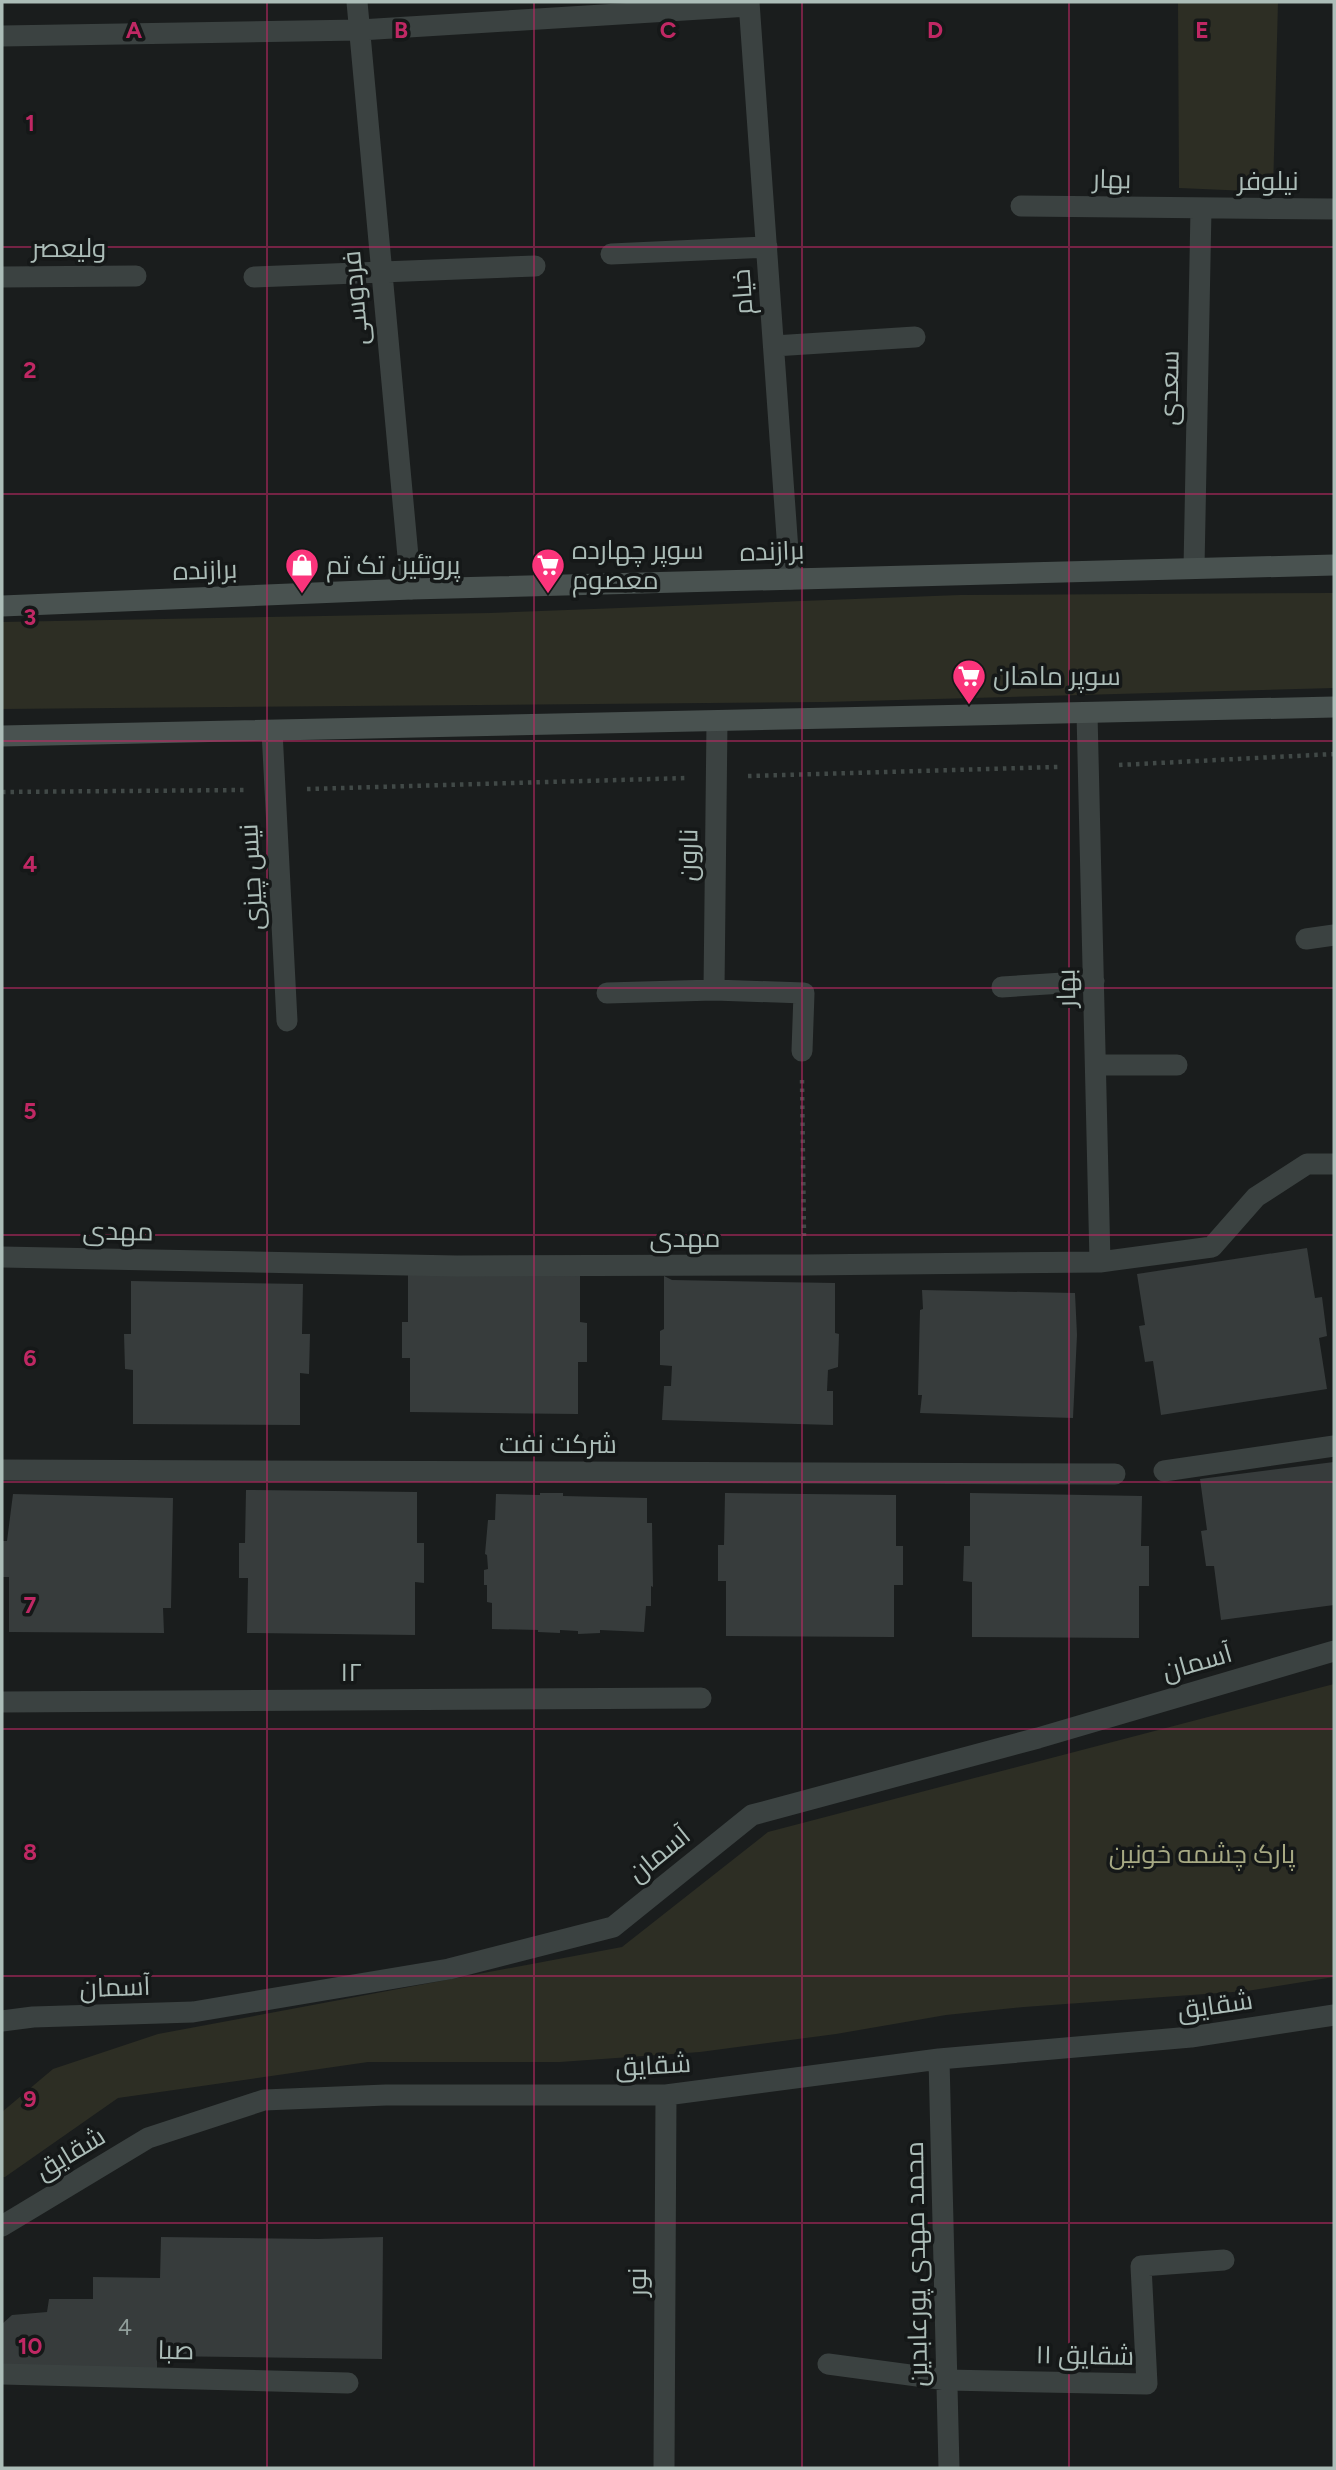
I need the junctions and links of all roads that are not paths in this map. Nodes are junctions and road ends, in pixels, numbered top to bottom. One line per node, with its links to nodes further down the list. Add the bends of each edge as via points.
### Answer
1 (357, 2): 4 (street, فردوسی)
2 (749, 4): 3 (street); 9 (street, خیام)
3 (497, 12): 4 (street)
4 (360, 30): 5 (street); 12 (street, فردوسی)
5 (2, 36)
6 (1021, 206): 7 (street, بهار)
7 (1201, 209): 8 (street, نیلوفر); 19 (street, سعدی)
8 (1334, 209)
9 (767, 247): 10 (street); 17 (street, خیام)
10 (611, 254)
11 (535, 266): 12 (street)
12 (381, 272): 15 (street); 21 (street, فردوسی)
13 (136, 276): 14 (street, ولیعصر)
14 (2, 277)
15 (254, 277)
16 (915, 337): 17 (street)
17 (774, 346): 20 (street, خیام)
18 (1334, 565): 19 (main road, برازنده)
19 (1194, 568): 20 (main road, برازنده)
20 (790, 579): 21 (main road, برازنده)
21 (411, 589): 22 (main road, برازنده)
22 (2, 606)
23 (1334, 707): 24 (main road)
24 (1087, 713): 25 (main road); 30 (street, بهار)
25 (718, 721): 26 (main road); 32 (street, نارون)
26 (272, 731): 27 (main road); 34 (street, نیس چیزی)
27 (2, 736)
28 (1334, 935): 29 (street)
29 (1307, 939)
30 (1094, 981): 31 (street); 36 (street, بهار)
31 (1002, 987)
32 (714, 990): 33 (street); 35 (street, via 804,993)
33 (607, 993)
34 (287, 1021)
35 (802, 1051)
36 (1096, 1065): 37 (street); 40 (street, بهار)
37 (1177, 1065)
38 (1334, 1164): 40 (street, مهدی, via 1307,1164 1256,1197 1212,1247)
39 (2, 1257): 40 (street, مهدی, via 457,1266)
40 (1100, 1262)
41 (1334, 1446): 43 (street)
42 (2, 1469): 44 (street, شرکت نفت)
43 (1164, 1471)
44 (1115, 1474)
45 (1334, 1651): 49 (street, آسمان, via 752,1815 613,1927 449,1969 193,2012)
46 (702, 1698): 47 (street, ۱۲)
47 (2, 1702)
48 (1334, 2015): 50 (street, شقایق, via 1191,2037)
49 (2, 2021)
50 (939, 2059): 51 (street, شقایق); 56 (street, محمد مهدی پورعابدین)
51 (666, 2095): 52 (street, شقایق, via 264,2100 148,2138); 58 (street, نور)
52 (2, 2226)
53 (1224, 2260): 56 (street, شقایق ۱۱, via 1141,2266 1147,2384)
54 (828, 2364): 56 (street)
55 (2, 2374): 57 (street, صبا)
56 (947, 2380): 59 (street, محمد مهدی پورعابدین)
57 (348, 2383)
58 (664, 2468)
59 (949, 2468)

